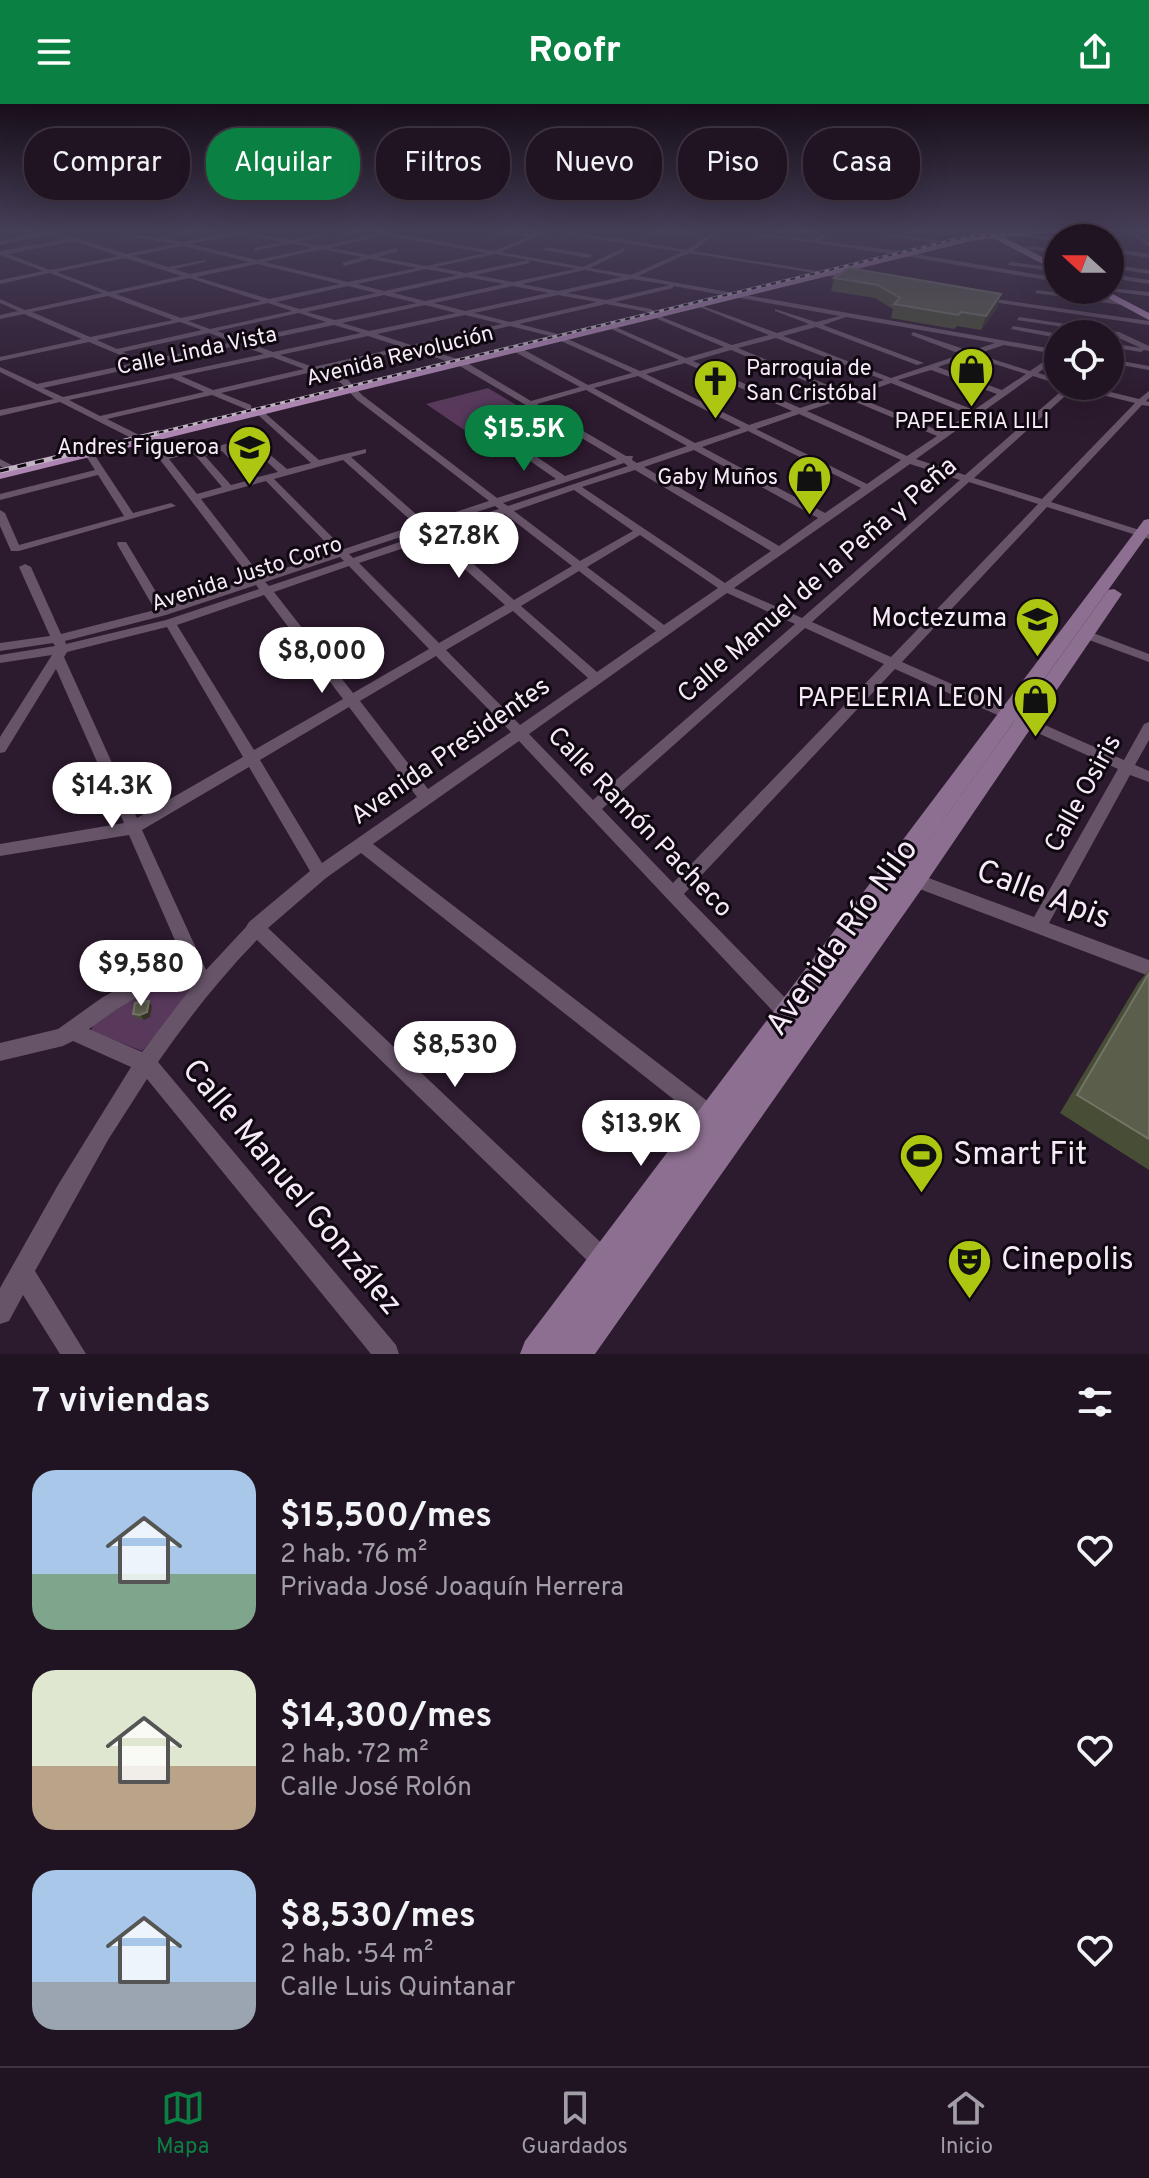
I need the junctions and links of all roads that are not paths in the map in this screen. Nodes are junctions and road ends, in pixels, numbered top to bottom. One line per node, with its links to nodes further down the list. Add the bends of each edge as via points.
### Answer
1 (97, 288): 17 (street)
2 (132, 288): 17 (street)
3 (229, 288): 26 (street)
4 (328, 288): 26 (street)
5 (366, 288): 18 (street)
6 (407, 288): 18 (street)
7 (493, 288): 28 (street)
8 (538, 288): 14 (street)
9 (577, 288): 14 (street, Calle Linda Vista)
10 (666, 288): 29 (street)
11 (697, 288): 19 (street)
12 (741, 288): 19 (main road, Avenida Revolución)
13 (766, 288): 22 (main road, Avenida Revolución)
14 (559, 292): 29 (street); 34 (street, Calle Linda Vista)
15 (1037, 292): 20 (street)
16 (1124, 292): 21 (street)
17 (110, 293): 33 (street); 40 (street)
18 (385, 293): 28 (street); 32 (street)
19 (722, 293): 22 (street); 35 (main road, Avenida Revolución)
20 (1044, 293)
21 (1149, 294)
22 (737, 297): 24 (street); 31 (main road, Avenida Revolución)
23 (977, 298): 36 (street)
24 (751, 300): 37 (street); 46 (street)
25 (0, 301): 33 (street)
26 (269, 301): 32 (street); 40 (street)
27 (1124, 301): 39 (main road)
28 (424, 303): 34 (street); 43 (street)
29 (607, 303): 35 (street); 45 (street)
30 (1124, 304): 39 (main road)
31 (699, 305): 35 (main road, Avenida Revolución); 51 (street)
32 (301, 311): 43 (street); 48 (street)
33 (25, 312): 38 (street); 54 (street)
34 (465, 313): 45 (street); 49 (street, Calle Linda Vista)
35 (652, 313): 47 (main road, Avenida Revolución); 52 (main road, Avenida Revolución); 60 (street)
36 (1081, 314): 39 (street); 41 (street)
37 (846, 316): 44 (street); 46 (street)
38 (0, 317)
39 (1149, 318)
40 (184, 320): 48 (street); 54 (street)
41 (1079, 320)
42 (1044, 321): 50 (street, via 1020,316 1011,326)
43 (334, 322): 49 (street); 56 (street)
44 (883, 322): 55 (street); 62 (street)
45 (510, 324): 52 (street); 58 (street)
46 (816, 324): 51 (street); 72 (street)
47 (609, 326): 52 (main road, Avenida Revolución); 69 (street)
48 (211, 330): 56 (street); 64 (street)
49 (371, 334): 58 (street); 66 (street, Calle Linda Vista)
50 (1044, 334)
51 (776, 335): 60 (street); 83 (street)
52 (557, 336): 61 (main road, Avenida Revolución); 70 (main road, Avenida Revolución); 80 (street)
53 (1124, 337): 63 (street)
54 (91, 340): 64 (street); 68 (street)
55 (987, 340): 57 (street); 62 (street, Avenida Justo Corro)
56 (242, 342): 66 (street); 71 (street)
57 (1002, 343): 65 (street); 67 (street, Avenida Justo Corro)
58 (412, 347): 70 (street); 78 (street)
59 (1124, 347): 63 (street)
60 (732, 348): 69 (street); 90 (street)
61 (516, 349): 70 (main road, Avenida Revolución); 89 (street)
62 (958, 350): 72 (street, Avenida Justo Corro)
63 (1149, 350)
64 (116, 351): 71 (street)
65 (1044, 351)
66 (273, 354): 78 (street); 82 (street, Calle Linda Vista)
67 (970, 354): 75 (street, Avenida Justo Corro); 81 (street)
68 (0, 359)
69 (687, 360): 80 (street); 99 (street)
70 (455, 361): 88 (main road, Avenida Revolución); 98 (street)
71 (144, 363): 82 (street); 87 (street)
72 (920, 363): 83 (street, Avenida Justo Corro)
73 (1044, 364): 81 (street, Avenida Presidentes)
74 (1124, 364): 76 (street)
75 (931, 367): 86 (street, Avenida Justo Corro); 92 (street)
76 (1149, 368)
77 (0, 369): 87 (street)
78 (314, 369): 85 (street); 88 (street)
79 (259, 373): 85 (street)
80 (639, 373): 89 (street); 105 (street)
81 (1029, 375): 84 (street); 92 (street, Avenida Presidentes)
82 (174, 376): 91 (street); 96 (street, Calle Linda Vista)
83 (879, 376): 86 (street); 90 (street, Avenida Justo Corro)
84 (1044, 379)
85 (266, 380): 91 (street)
86 (890, 381): 94 (street, Avenida Justo Corro); 103 (street)
87 (35, 387): 96 (street)
88 (347, 387): 100 (main road, Avenida Revolución); 132 (street)
89 (587, 388): 98 (street); 110 (street)
90 (834, 391): 94 (street); 99 (street, Avenida Justo Corro)
91 (213, 392): 100 (street); 104 (street)
92 (1002, 393): 103 (street, Avenida Presidentes)
93 (1124, 395): 95 (street)
94 (846, 396): 101 (street, Avenida Justo Corro); 107 (street)
95 (1146, 399): 133 (street)
96 (61, 400): 102 (street, Calle Linda Vista); 104 (street)
97 (1058, 400): 126 (street, Calle Manuel de la Peña y Peña)
98 (531, 403): 118 (street)
99 (788, 406): 101 (street); 105 (street, Avenida Justo Corro)
100 (254, 409): 108 (main road, Avenida Revolución); 120 (street)
101 (799, 411): 106 (street, Avenida Justo Corro); 119 (street)
102 (0, 413)
103 (974, 413): 107 (street, Avenida Presidentes)
104 (100, 418): 108 (street)
105 (737, 423): 106 (street); 110 (street, Avenida Justo Corro)
106 (749, 428): 111 (street, Avenida Justo Corro); 128 (street)
107 (942, 435): 119 (street, Avenida Presidentes)
108 (140, 437): 114 (main road, Avenida Revolución); 117 (street); 122 (main road, Avenida Revolución)
109 (503, 438): 127 (street)
110 (684, 440): 111 (street); 118 (street, Avenida Justo Corro)
111 (695, 446): 121 (street, Avenida Justo Corro); 138 (street)
112 (224, 447): 115 (street); 124 (street, via 249,440); 125 (street, Calle Ramón Pacheco)
113 (363, 451): 116 (street)
114 (89, 453): 122 (main road, Avenida Revolución); 123 (street)
115 (199, 454): 117 (street, via 192,450); 129 (street)
116 (344, 456): 120 (street); 139 (street)
117 (163, 458): 131 (street)
118 (625, 460): 121 (street); 127 (street, Avenida Justo Corro)
119 (908, 460): 126 (street); 128 (street, Avenida Presidentes)
120 (317, 463): 124 (street)
121 (636, 466): 127 (street, Avenida Justo Corro); 143 (street)
122 (4, 468)
123 (101, 471): 130 (street); 137 (street)
124 (285, 473): 125 (street)
125 (262, 479): 129 (street); 144 (street, Calle Ramón Pacheco)
126 (967, 479): 133 (street); 152 (street, Calle Manuel de la Peña y Peña)
127 (569, 483): 132 (street, Avenida Justo Corro); 135 (street, Avenida Justo Corro); 140 (street)
128 (868, 488): 138 (street, Avenida Presidentes)
129 (229, 489): 131 (street)
130 (0, 497)
131 (195, 498): 147 (street)
132 (497, 502): 135 (street); 139 (street, Avenida Justo Corro)
133 (1044, 503): 141 (street); 160 (street)
134 (171, 506): 137 (street)
135 (507, 510): 139 (street, Avenida Justo Corro); 145 (street)
136 (0, 513): 137 (street, via 15,549)
137 (130, 517)
138 (824, 517): 143 (street, Avenida Presidentes)
139 (428, 530): 144 (street, Avenida Justo Corro); 150 (street)
140 (640, 531): 145 (street); 148 (street)
141 (1147, 534): 154 (main road, Avenida Río Nilo); 163 (main road, Avenida Río Nilo)
142 (122, 544): 151 (street)
143 (778, 550): 148 (street, Avenida Presidentes)
144 (345, 558): 147 (street, Avenida Justo Corro); 149 (street, Avenida Justo Corro); 157 (street, Calle Ramón Pacheco)
145 (580, 566): 150 (street); 153 (street)
146 (25, 567): 156 (street)
147 (257, 581): 149 (street); 151 (street, Avenida Justo Corro)
148 (725, 588): 152 (street); 153 (street, Avenida Presidentes)
149 (265, 591): 151 (street, Avenida Justo Corro); 162 (street)
150 (513, 605): 157 (street); 161 (street)
151 (166, 618): 156 (street, Avenida Justo Corro); 167 (street)
152 (803, 623): 160 (street); 171 (street, Calle Manuel de la Peña y Peña)
153 (664, 631): 161 (street, Avenida Presidentes)
154 (1085, 634): 158 (street); 163 (main road, Avenida Río Nilo)
155 (0, 647): 156 (street, Avenida Justo Corro)
156 (59, 648): 159 (street, Avenida Justo Corro); 166 (street); 172 (street)
157 (437, 649): 162 (street); 165 (street, Calle Ramón Pacheco)
158 (1149, 658)
159 (0, 659)
160 (892, 663): 163 (street); 177 (street)
161 (597, 679): 165 (street, Avenida Presidentes)
162 (351, 699): 167 (street); 170 (street)
163 (1016, 718): 168 (street); 176 (main road, Avenida Río Nilo); 183 (main road, Avenida Río Nilo)
164 (1149, 727): 168 (street, Calle Osiris)
165 (520, 733): 170 (street, Avenida Presidentes); 171 (street, Calle Ramón Pacheco)
166 (0, 748)
167 (253, 757): 172 (street); 175 (street)
168 (1127, 767): 169 (street); 179 (street, Calle Osiris)
169 (1149, 777)
170 (427, 798): 173 (street, Avenida Presidentes)
171 (593, 809): 177 (street, Calle Ramón Pacheco)
172 (133, 828): 174 (street); 182 (street)
173 (361, 844): 175 (street, Avenida Presidentes); 187 (street)
174 (0, 850)
175 (320, 873): 178 (street, Avenida Presidentes)
176 (915, 880): 179 (street, Calle Apis); 183 (main road, Avenida Río Nilo)
177 (673, 894): 183 (street, Calle Ramón Pacheco)
178 (255, 927): 182 (street, Avenida Presidentes); 189 (street)
179 (1038, 927): 180 (street, Calle Apis)
180 (1149, 968)
181 (166, 970): 184 (street)
182 (204, 986): 186 (street, Avenida Presidentes)
183 (797, 1022): 187 (main road, Avenida Río Nilo); 189 (main road, Avenida Río Nilo)
184 (74, 1032): 185 (street); 186 (street)
185 (0, 1052)
186 (146, 1063): 188 (street, Avenida Presidentes); 192 (street, Calle Manuel González)
187 (712, 1117): 189 (main road, Avenida Río Nilo)
188 (22, 1272): 190 (street, Avenida Presidentes); 191 (street)
189 (615, 1272): 193 (main road, Avenida Río Nilo); 194 (main road, Avenida Río Nilo)
190 (0, 1312)
191 (74, 1354)
192 (387, 1354)
193 (538, 1354)
194 (574, 1354)

